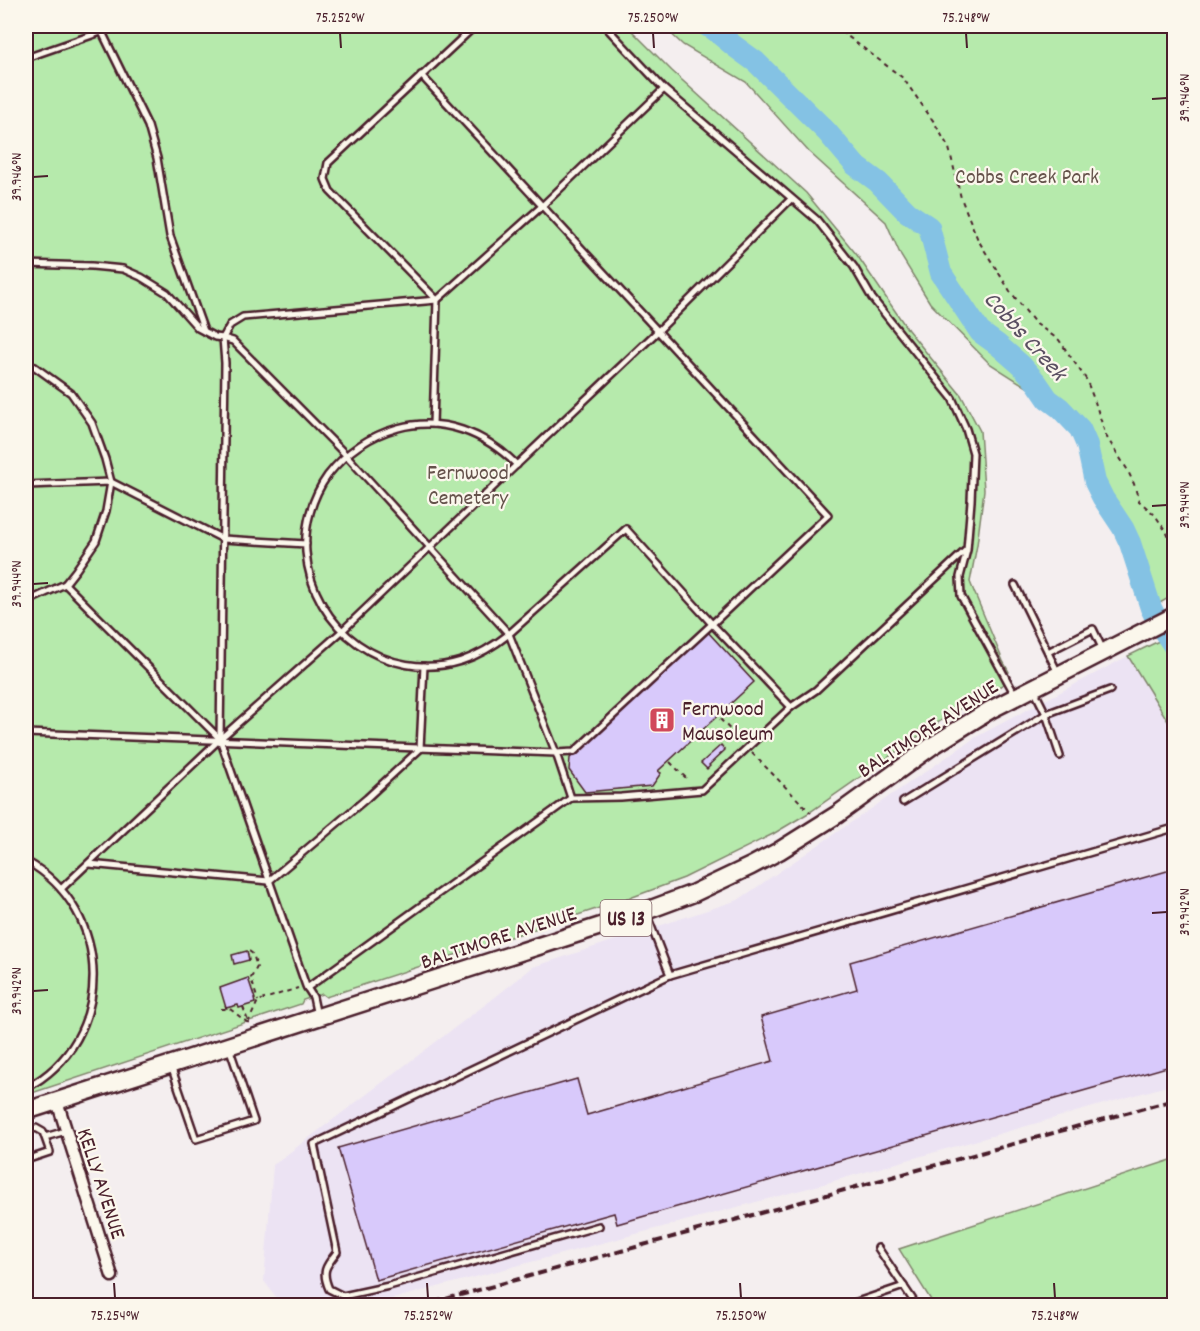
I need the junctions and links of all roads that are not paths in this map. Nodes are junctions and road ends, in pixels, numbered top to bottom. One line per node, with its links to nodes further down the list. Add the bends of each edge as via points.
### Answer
1 (118, 26): 4 (lane)
2 (475, 26): 6 (lane)
3 (605, 26): 7 (lane)
4 (100, 28): 5 (lane); 12 (lane, via 148,126 170,236)
5 (26, 58)
6 (421, 75): 9 (lane); 11 (lane, via 328,163 325,179 330,191)
7 (664, 89): 8 (lane); 9 (lane)
8 (792, 199): 13 (lane); 24 (lane, via 832,238 872,298 952,398 974,453)
9 (542, 206): 11 (lane); 13 (lane)
10 (26, 264): 12 (lane, via 123,269 167,293)
11 (437, 300): 14 (lane, via 243,317 230,326); 16 (lane)
12 (204, 331): 14 (lane)
13 (658, 331): 18 (lane); 29 (lane, via 828,515)
14 (223, 338): 17 (lane, via 233,341); 21 (lane)
15 (26, 365): 19 (lane, via 71,393 92,423)
16 (434, 424): 17 (lane, via 387,431); 18 (lane, via 471,432 504,451)
17 (346, 455): 22 (lane, via 316,495); 23 (lane)
18 (517, 465): 23 (lane)
19 (111, 482): 20 (lane); 21 (lane); 25 (lane, via 96,542)
20 (26, 484)
21 (223, 539): 22 (lane); 42 (lane)
22 (306, 544): 30 (lane, via 311,582)
23 (430, 547): 30 (lane); 31 (lane)
24 (967, 550): 38 (lane, via 960,577 961,596); 39 (lane, via 816,690)
25 (65, 584): 27 (lane); 42 (lane)
26 (1015, 585): 32 (lane)
27 (26, 602)
28 (1174, 617): 33 (main road, BALTIMORE AVENUE / US 13)
29 (712, 624): 31 (lane, via 626,529); 39 (lane); 44 (lane, via 574,752)
30 (342, 631): 34 (lane, via 371,652); 42 (lane)
31 (509, 634): 34 (lane, via 469,658); 44 (lane)
32 (1048, 652): 33 (lane, via 1093,630); 35 (lane)
33 (1104, 652): 35 (main road, BALTIMORE AVENUE / US 13)
34 (424, 666): 43 (lane)
35 (1059, 675): 36 (main road, BALTIMORE AVENUE / US 13)
36 (1033, 689): 38 (main road, BALTIMORE AVENUE / US 13); 40 (lane)
37 (1110, 690): 40 (lane)
38 (1016, 696): 53 (main road, BALTIMORE AVENUE / US 13, via 932,746 779,851 713,885)
39 (791, 707): 46 (lane, via 702,790)
40 (1046, 714): 45 (lane); 47 (lane)
41 (26, 733): 42 (lane)
42 (220, 739): 43 (lane); 50 (lane); 51 (lane)
43 (420, 749): 44 (lane); 51 (lane)
44 (556, 753): 46 (lane)
45 (1060, 756)
46 (571, 798): 55 (lane)
47 (903, 802)
48 (1174, 828): 54 (lane)
49 (26, 861): 52 (lane)
50 (89, 864): 51 (lane); 52 (lane)
51 (269, 881): 55 (lane)
52 (61, 889): 59 (lane, via 75,908 89,941 93,964 90,1002 80,1031 64,1056)
53 (646, 912): 54 (lane); 56 (main road, BALTIMORE AVENUE / US 13)
54 (670, 975): 68 (lane, via 314,1144 337,1252 324,1277 329,1289 343,1296)
55 (307, 987): 56 (lane)
56 (317, 1018): 57 (main road, BALTIMORE AVENUE / US 13)
57 (229, 1046): 58 (main road, BALTIMORE AVENUE / US 13); 58 (lane, via 254,1121 196,1139)
58 (170, 1065): 60 (main road, BALTIMORE AVENUE / US 13)
59 (26, 1088)
60 (57, 1101): 61 (main road, BALTIMORE AVENUE / US 13); 62 (street, KELLY AVENUE)
61 (26, 1111)
62 (66, 1131): 64 (lane); 70 (street, KELLY AVENUE)
63 (26, 1133): 64 (lane, via 36,1128)
64 (45, 1137): 66 (lane, via 50,1152)
65 (30, 1150): 66 (lane)
66 (33, 1158): 67 (lane)
67 (26, 1160)
68 (598, 1226)
69 (878, 1248): 71 (lane)
70 (112, 1276)
71 (904, 1287): 72 (lane); 73 (lane)
72 (845, 1305)
73 (917, 1305)

